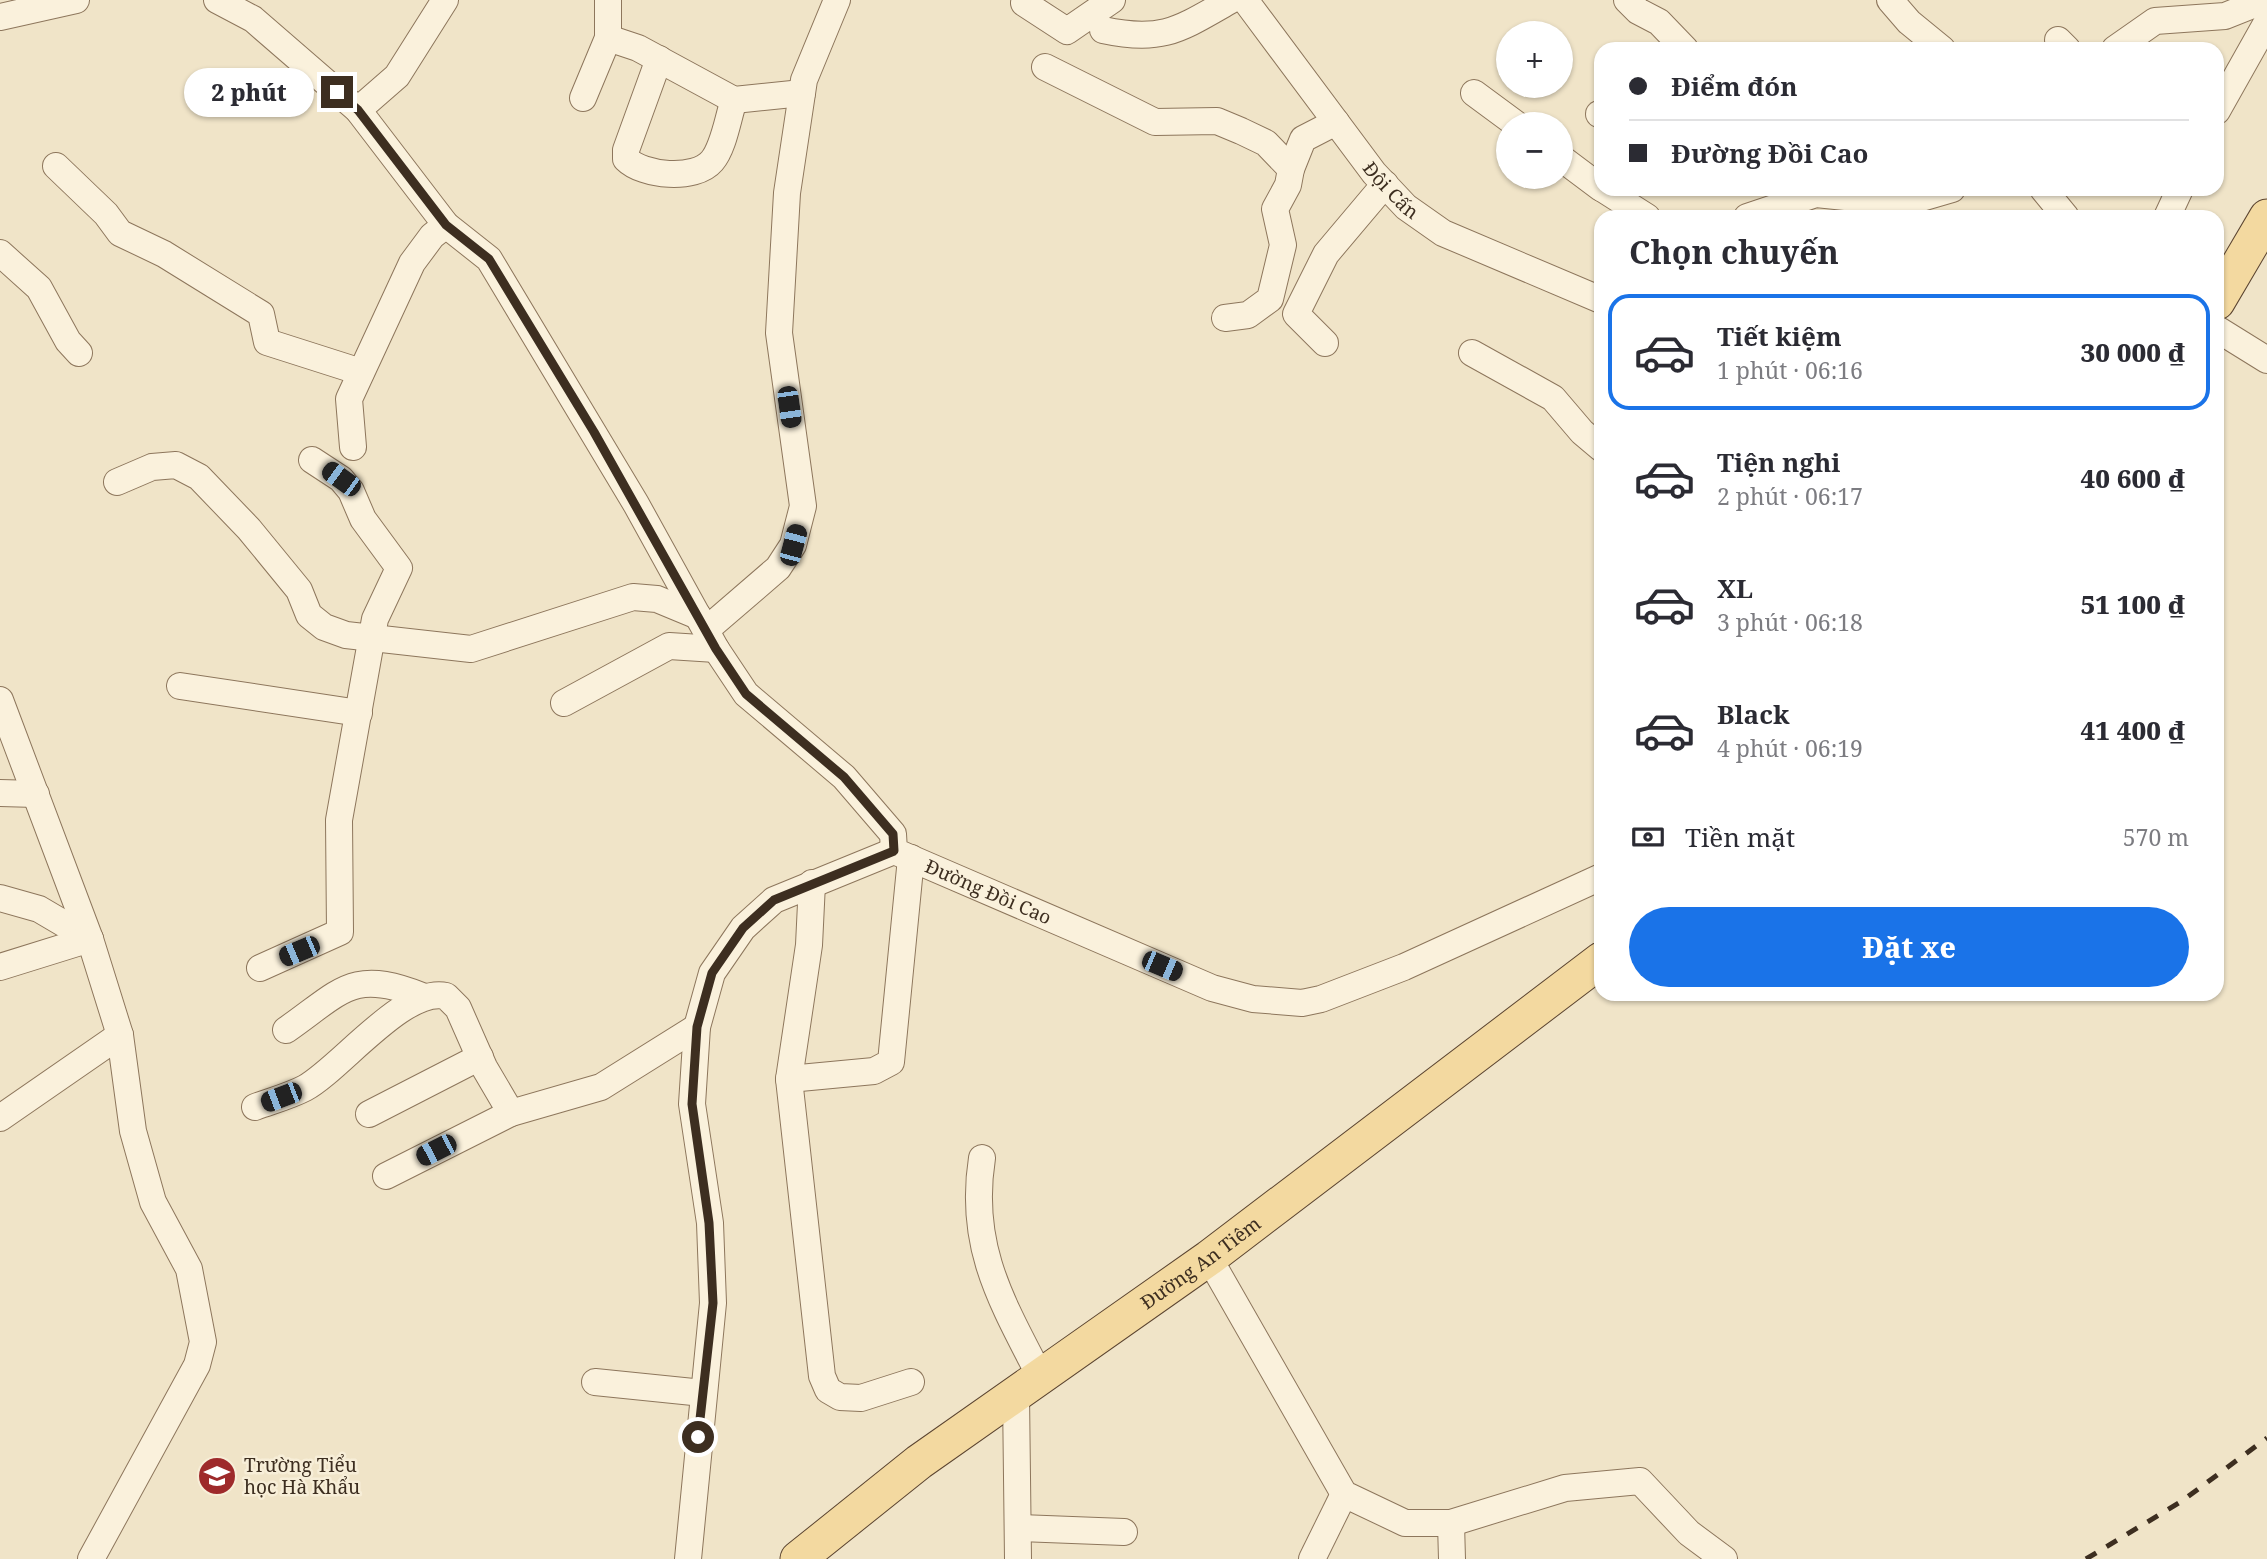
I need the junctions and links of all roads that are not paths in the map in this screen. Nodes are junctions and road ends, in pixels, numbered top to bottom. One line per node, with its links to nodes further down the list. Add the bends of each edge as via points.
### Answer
1 (76, 0): 14 (street)
2 (217, 0): 28 (street, via 253,19)
3 (445, 0): 28 (street, via 397,76)
4 (608, 0): 17 (street)
5 (837, 0): 23 (street)
6 (1026, 0): 7 (street, via 1024,3 1067,31)
7 (1112, 0)
8 (1231, 0): 16 (street, via 1180,29 1156,36)
9 (1245, 0): 30 (street, Đội Cấn)
10 (1627, 0): 18 (street)
11 (1890, 0): 19 (street)
12 (2265, 0): 13 (street)
13 (2224, 8): 20 (street, via 2155,21)
14 (0, 17)
15 (2267, 22): 26 (street)
16 (1103, 30)
17 (608, 38): 21 (street); 25 (street)
18 (1678, 42)
19 (1933, 42)
20 (2125, 42)
21 (659, 59): 27 (street); 27 (street, via 626,150 630,163 666,173 705,166 716,153)
22 (1045, 67): 33 (street, via 1155,122 1217,121 1266,143)
23 (802, 93): 27 (street); 60 (street, via 787,192 779,333 803,506 793,545 778,568)
24 (1474, 93): 29 (street)
25 (583, 98)
26 (2224, 99)
27 (734, 100)
28 (358, 110): 45 (street)
29 (1500, 112)
30 (1336, 122): 33 (street, via 1303,139); 35 (street, Đội Cấn)
31 (56, 166): 55 (street, via 120,233 164,254 261,314 267,342)
32 (1573, 167): 34 (street)
33 (1291, 169): 49 (street, via 1288,186 1275,209 1283,245 1270,299 1248,315)
34 (1594, 182)
35 (1385, 184): 48 (street, Đội Cấn, via 1406,207 1443,233); 51 (street, via 1326,254 1296,314)
36 (1614, 196): 41 (street)
37 (1810, 196): 42 (street)
38 (1836, 196): 39 (street, via 1904,203)
39 (1928, 196)
40 (2049, 196): 43 (street)
41 (1636, 210)
42 (1768, 210)
43 (2060, 210)
44 (2267, 217): 47 (main road)
45 (446, 225): 55 (street, via 412,263); 60 (street, via 489,259 552,359)
46 (0, 253): 52 (street, via 39,288)
47 (2224, 290)
48 (1594, 297)
49 (1225, 318)
50 (2224, 333): 54 (street)
51 (1325, 343)
52 (79, 353)
53 (1472, 353): 56 (street, via 1553,398)
54 (2267, 360)
55 (361, 372): 57 (street, via 349,399)
56 (1594, 442)
57 (353, 447)
58 (312, 460): 61 (street, via 346,485 363,519 399,568 379,606)
59 (117, 482): 61 (street, via 152,467 176,465 199,477 299,590 309,615 335,631)
60 (706, 632): 61 (street, via 657,599 634,597 471,649); 64 (street, via 669,646); 68 (street, via 746,694 844,777 893,834)
61 (373, 638): 65 (street)
62 (180, 686): 65 (street)
63 (0, 700): 67 (street)
64 (564, 703)
65 (359, 713): 75 (street, via 339,820 340,932)
66 (0, 793): 67 (street)
67 (36, 794): 72 (street)
68 (902, 855): 69 (street, Đường Đồi Cao, via 1212,988 1253,999 1302,1003 1342,993 1404,967); 70 (street); 81 (street, via 891,1062 874,1071)
69 (1594, 880)
70 (812, 883): 77 (street, via 774,900 743,928 712,973); 81 (street, via 809,945)
71 (0, 898): 72 (street, via 38,909)
72 (90, 939): 74 (street); 79 (street)
73 (1594, 965): 88 (main road, Đường An Tiêm)
74 (0, 967)
75 (260, 968)
76 (422, 996): 78 (street, via 366,981 344,990); 80 (street, via 438,994 452,1000); 82 (street, via 354,1045 307,1087)
77 (697, 1027): 83 (street, via 601,1087); 92 (street, via 692,1104 709,1223 713,1303)
78 (286, 1030)
79 (120, 1035): 85 (street); 97 (street, via 133,1131 153,1202 189,1269 203,1342 197,1365)
80 (480, 1057): 83 (street); 84 (street)
81 (789, 1079): 90 (street, via 824,1384 834,1395 850,1399)
82 (255, 1107)
83 (511, 1113): 87 (street)
84 (369, 1114)
85 (0, 1118)
86 (982, 1158): 91 (street, via 977,1187 982,1242)
87 (386, 1176)
88 (1209, 1258): 91 (main road, Đường An Tiêm); 93 (street)
89 (595, 1382): 92 (street)
90 (911, 1382)
91 (1028, 1386): 95 (street); 99 (main road, Đường An Tiêm, via 919,1462)
92 (703, 1393): 98 (street)
93 (1344, 1494): 94 (street, via 1405,1523); 101 (street)
94 (1451, 1523): 102 (street); 103 (street, via 1565,1488 1640,1481 1689,1533)
95 (1020, 1528): 96 (street); 100 (street)
96 (1124, 1532)
97 (91, 1559)
98 (688, 1559)
99 (798, 1559)
100 (1018, 1559)
101 (1312, 1559)
102 (1452, 1559)
103 (1724, 1559)

